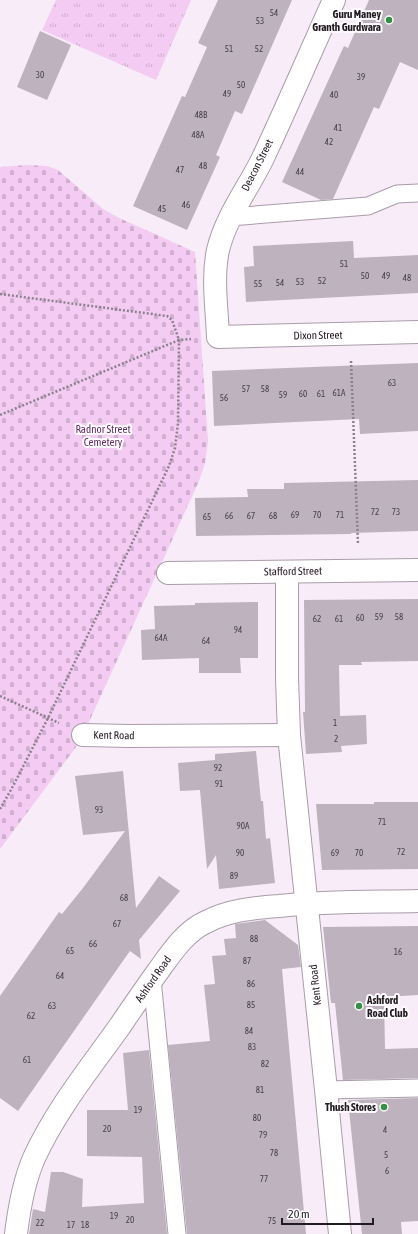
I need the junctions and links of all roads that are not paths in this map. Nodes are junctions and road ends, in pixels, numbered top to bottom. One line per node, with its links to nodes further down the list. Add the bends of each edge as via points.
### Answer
1 (334, 0): 3 (street, Deacon Street, via 261,160)
2 (418, 193): 3 (lane, via 397,194 368,206)
3 (230, 217): 5 (street, Deacon Street, via 218,251 215,279)
4 (418, 332): 5 (street, Dixon Street)
5 (218, 337)
6 (418, 570): 7 (street, Stafford Street)
7 (287, 572): 8 (street, Stafford Street); 10 (street, Kent Road)
8 (168, 573)
9 (83, 735): 10 (street, Kent Road)
10 (289, 735): 12 (street, Kent Road)
11 (418, 901): 12 (street, Ashford Road)
12 (306, 903): 13 (street, Ashford Road, via 243,909 204,922 174,949); 15 (street, Kent Road)
13 (152, 980): 16 (street, Ashford Road, via 70,1096 33,1159 26,1180); 17 (lane)
14 (418, 1088): 15 (lane)
15 (326, 1090): 18 (street, Kent Road)
16 (16, 1234)
17 (177, 1234)
18 (340, 1234)

